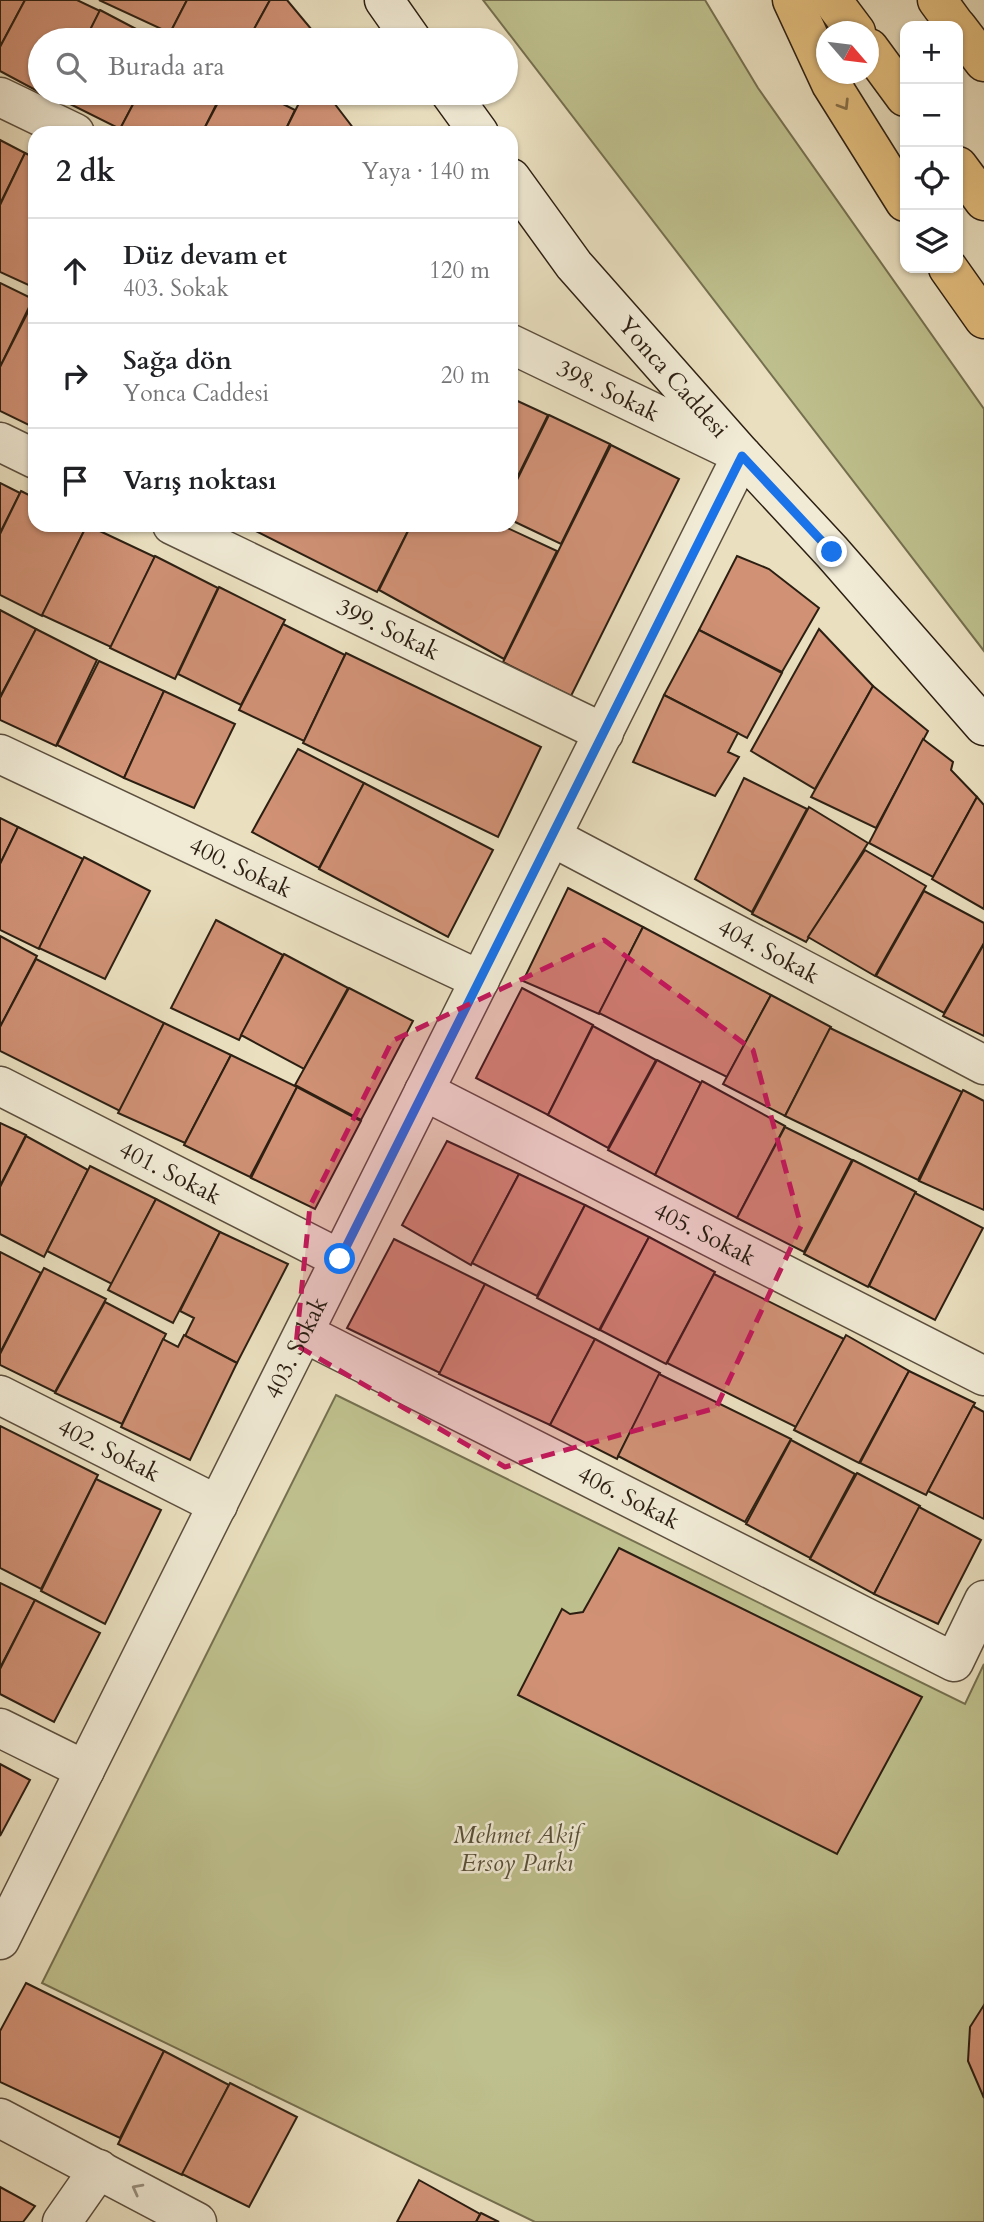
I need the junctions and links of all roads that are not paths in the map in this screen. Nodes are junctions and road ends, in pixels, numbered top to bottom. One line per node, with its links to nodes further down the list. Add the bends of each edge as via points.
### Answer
1 (384, 0): 7 (street)
2 (792, 0): 18 (highway, one-way to 18, via 831,84)
3 (832, 0): 5 (highway)
4 (937, 0): 6 (highway)
5 (848, 21)
6 (953, 21)
7 (404, 28)
8 (963, 35): 10 (highway)
9 (879, 62): 11 (highway)
10 (984, 62)
11 (900, 90)
12 (0, 97): 14 (street)
13 (459, 105): 15 (street)
14 (60, 126)
15 (474, 126)
16 (963, 173): 19 (highway)
17 (518, 188): 25 (street, Yonca Caddesi, via 574,265)
18 (900, 194)
19 (984, 201)
20 (952, 273): 21 (highway)
21 (984, 319)
22 (518, 347): 25 (street, 398. Sokak)
23 (0, 442): 24 (street)
24 (28, 456)
25 (742, 456): 27 (street, Yonca Caddesi); 28 (street, 403. Sokak)
26 (187, 532): 28 (street, 399. Sokak)
27 (984, 726)
28 (604, 733): 30 (street, 403. Sokak)
29 (0, 754): 31 (street, 400. Sokak)
30 (552, 837): 31 (street, 403. Sokak); 32 (street, 404. Sokak)
31 (480, 980): 34 (street, 403. Sokak)
32 (984, 1065)
33 (0, 1086): 35 (street, 401. Sokak)
34 (424, 1091): 35 (street, 403. Sokak); 37 (street, 405. Sokak)
35 (340, 1259): 36 (street, 403. Sokak)
36 (304, 1333): 39 (street, 403. Sokak); 40 (street, 406. Sokak, via 954,1662)
37 (984, 1376)
38 (0, 1395): 39 (street, 402. Sokak)
39 (218, 1505): 42 (street, 403. Sokak)
40 (984, 1600)
41 (0, 1728): 42 (street)
42 (85, 1770): 43 (street, 403. Sokak)
43 (0, 1940)
44 (0, 2118): 45 (street)
45 (99, 2169): 46 (street); 47 (street, one-way to 45)
46 (62, 2222)
47 (197, 2222)

